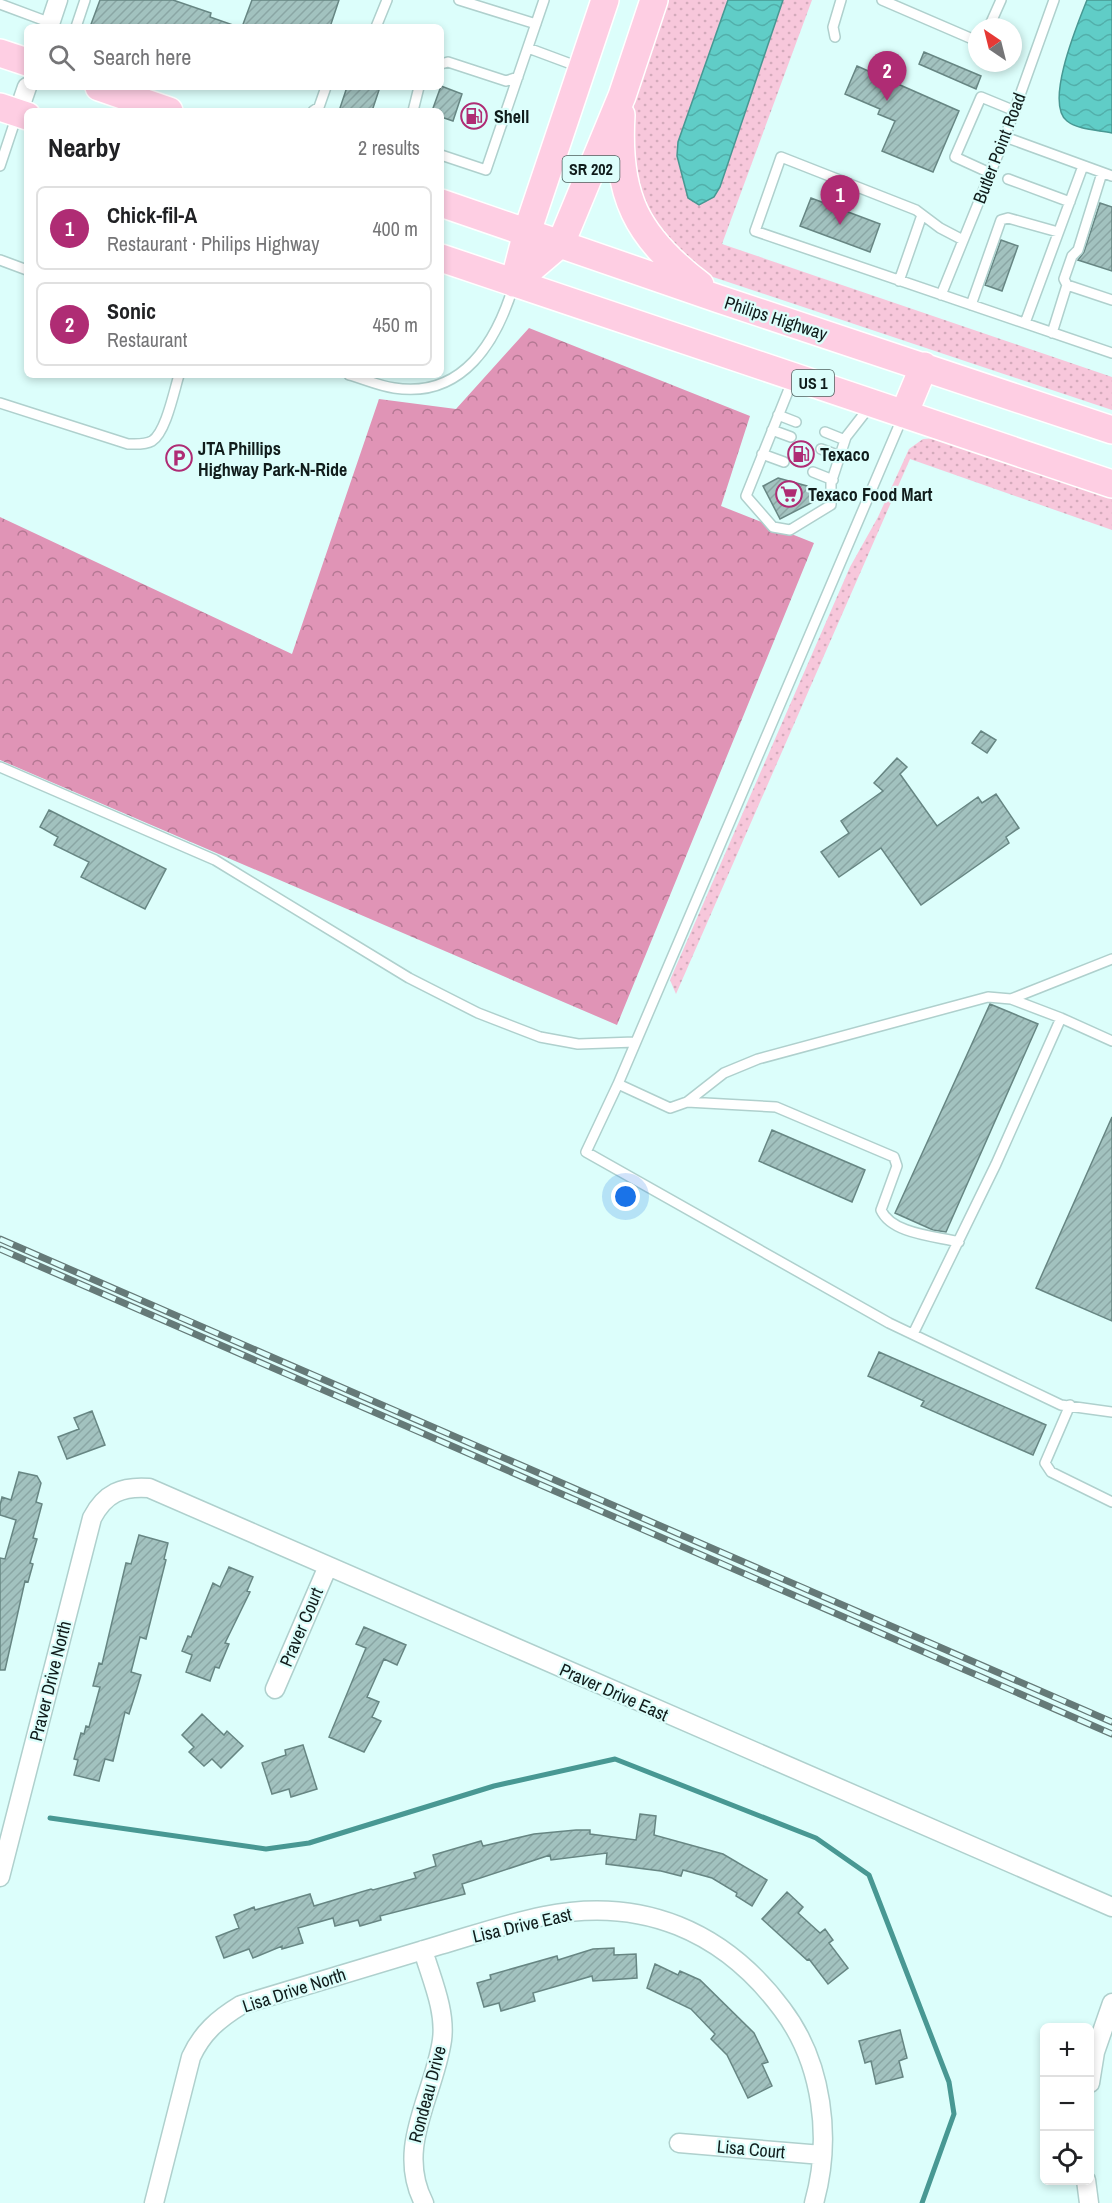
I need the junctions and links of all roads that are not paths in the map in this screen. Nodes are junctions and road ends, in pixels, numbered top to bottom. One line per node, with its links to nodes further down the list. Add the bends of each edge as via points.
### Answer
1 (58, 0): 15 (street)
2 (86, 0): 16 (lane)
3 (387, 0): 17 (lane)
4 (459, 0): 18 (lane)
5 (544, 0): 18 (lane)
6 (605, 0): 25 (main road, SR 202)
7 (654, 0): 31 (main road, SR 202)
8 (841, 0): 19 (lane, via 833,27)
9 (882, 0): 20 (lane)
10 (1001, 0): 13 (lane)
11 (1054, 0): 35 (lane, Butler Point Road)
12 (0, 4): 14 (lane)
13 (993, 18)
14 (48, 24)
15 (50, 24)
16 (77, 24)
17 (377, 24)
18 (536, 24): 21 (lane)
19 (835, 37)
20 (968, 37)
21 (528, 48): 25 (lane); 26 (lane)
22 (0, 53): 23 (main road)
23 (24, 62)
24 (444, 63): 26 (lane, via 506,81)
25 (582, 68): 48 (main road, SR 202)
26 (518, 77): 38 (lane, via 486,170)
27 (26, 90): 36 (street)
28 (108, 90): 32 (main road)
29 (326, 90): 33 (lane)
30 (418, 90): 34 (lane)
31 (622, 96): 50 (main road, SR 202); 58 (main road, via 619,146 631,209 670,262)
32 (161, 108)
33 (317, 108)
34 (414, 108)
35 (1015, 111): 37 (lane, Butler Point Road); 41 (lane, via 981,97 955,157)
36 (15, 112): 39 (lane)
37 (1005, 137): 40 (lane); 41 (lane, Butler Point Road)
38 (444, 156)
39 (0, 166)
40 (1083, 166): 42 (lane); 44 (lane)
41 (990, 172): 49 (lane, Butler Point Road)
42 (1107, 174): 56 (lane, via 1078,250 1072,256 1064,279)
43 (1008, 179): 44 (lane)
44 (1070, 202): 47 (lane)
45 (444, 204): 48 (main road, Philips Highway)
46 (922, 215): 49 (lane); 54 (lane); 54 (lane, via 781,157 755,231)
47 (1058, 231): 60 (lane, via 1008,218 1001,220); 61 (lane)
48 (527, 232): 50 (main road, Philips Highway); 55 (main road, SR 202)
49 (963, 240): 57 (lane, Butler Point Road)
50 (561, 243): 55 (main road, SR 202); 58 (main road, Philips Highway)
51 (444, 259): 55 (main road, US 1)
52 (0, 260): 53 (lane)
53 (24, 269)
54 (899, 281): 57 (lane)
55 (514, 283): 65 (main road, US 1); 67 (lane, via 490,341 476,362 455,376 422,389 394,388)
56 (1067, 285): 59 (lane); 62 (lane)
57 (941, 295): 60 (lane)
58 (719, 299): 64 (main road, Philips Highway)
59 (1112, 300)
60 (971, 305): 61 (lane)
61 (1024, 324): 62 (lane)
62 (1052, 333): 63 (lane)
63 (1112, 353)
64 (924, 366): 70 (main road); 74 (main road, Philips Highway)
65 (794, 376): 69 (main road, US 1); 71 (lane)
66 (178, 378): 68 (lane, via 161,430 152,441 140,444 128,444)
67 (360, 378)
68 (0, 403)
69 (873, 403): 70 (main road, US 1); 77 (lane)
70 (904, 414): 84 (main road, US 1); 90 (lane)
71 (778, 415): 72 (lane); 73 (lane)
72 (796, 422)
73 (772, 430): 76 (lane); 79 (lane)
74 (1112, 430)
75 (825, 432): 77 (lane)
76 (791, 437)
77 (845, 440): 80 (lane)
78 (821, 448): 80 (lane)
79 (762, 454): 81 (lane); 83 (lane, via 746,496 773,527 789,530 831,505)
80 (840, 456): 83 (lane)
81 (784, 462)
82 (813, 472): 83 (lane)
83 (833, 480)
84 (1112, 484)
85 (0, 767): 90 (lane, via 215,860 409,978 478,1013 549,1039 578,1044)
86 (1112, 959): 87 (lane)
87 (1011, 999): 88 (lane); 92 (lane, via 988,998 758,1059 724,1073)
88 (1061, 1018): 89 (lane); 93 (lane)
89 (1112, 1041)
90 (635, 1042): 91 (lane)
91 (618, 1084): 92 (lane, via 670,1108); 94 (lane, via 586,1152)
92 (687, 1102): 93 (lane, via 776,1107 894,1157 897,1166 881,1210 885,1217 893,1225)
93 (959, 1242): 94 (lane)
94 (913, 1334): 95 (lane, via 1061,1405)
95 (1070, 1405): 96 (lane); 98 (lane, via 1045,1463 1051,1472)
96 (1112, 1412)
97 (114, 1492): 99 (street, Praver Drive East, via 130,1486 149,1488); 101 (street, Praver Drive North, via 92,1518)
98 (1112, 1502)
99 (328, 1566): 100 (street, Praver Court); 102 (street, Praver Drive East)
100 (275, 1689)
101 (0, 1877)
102 (1112, 1907)
103 (423, 1950): 107 (street, Lisa Drive East, via 530,1919 579,1911 641,1915 690,1930 743,1964 789,2018 817,2083 823,2117); 109 (street, Lisa Drive North, via 241,2006 210,2028 191,2057); 110 (street, Rondeau Drive, via 441,2013 442,2037 411,2156 417,2189)
104 (1112, 2003): 105 (street)
105 (1090, 2077)
106 (679, 2144): 107 (street, Lisa Court)
107 (822, 2155): 111 (street, Lisa Drive East)
108 (1087, 2185): 112 (street)
109 (154, 2203)
110 (424, 2203)
111 (814, 2203)
112 (1089, 2203)

